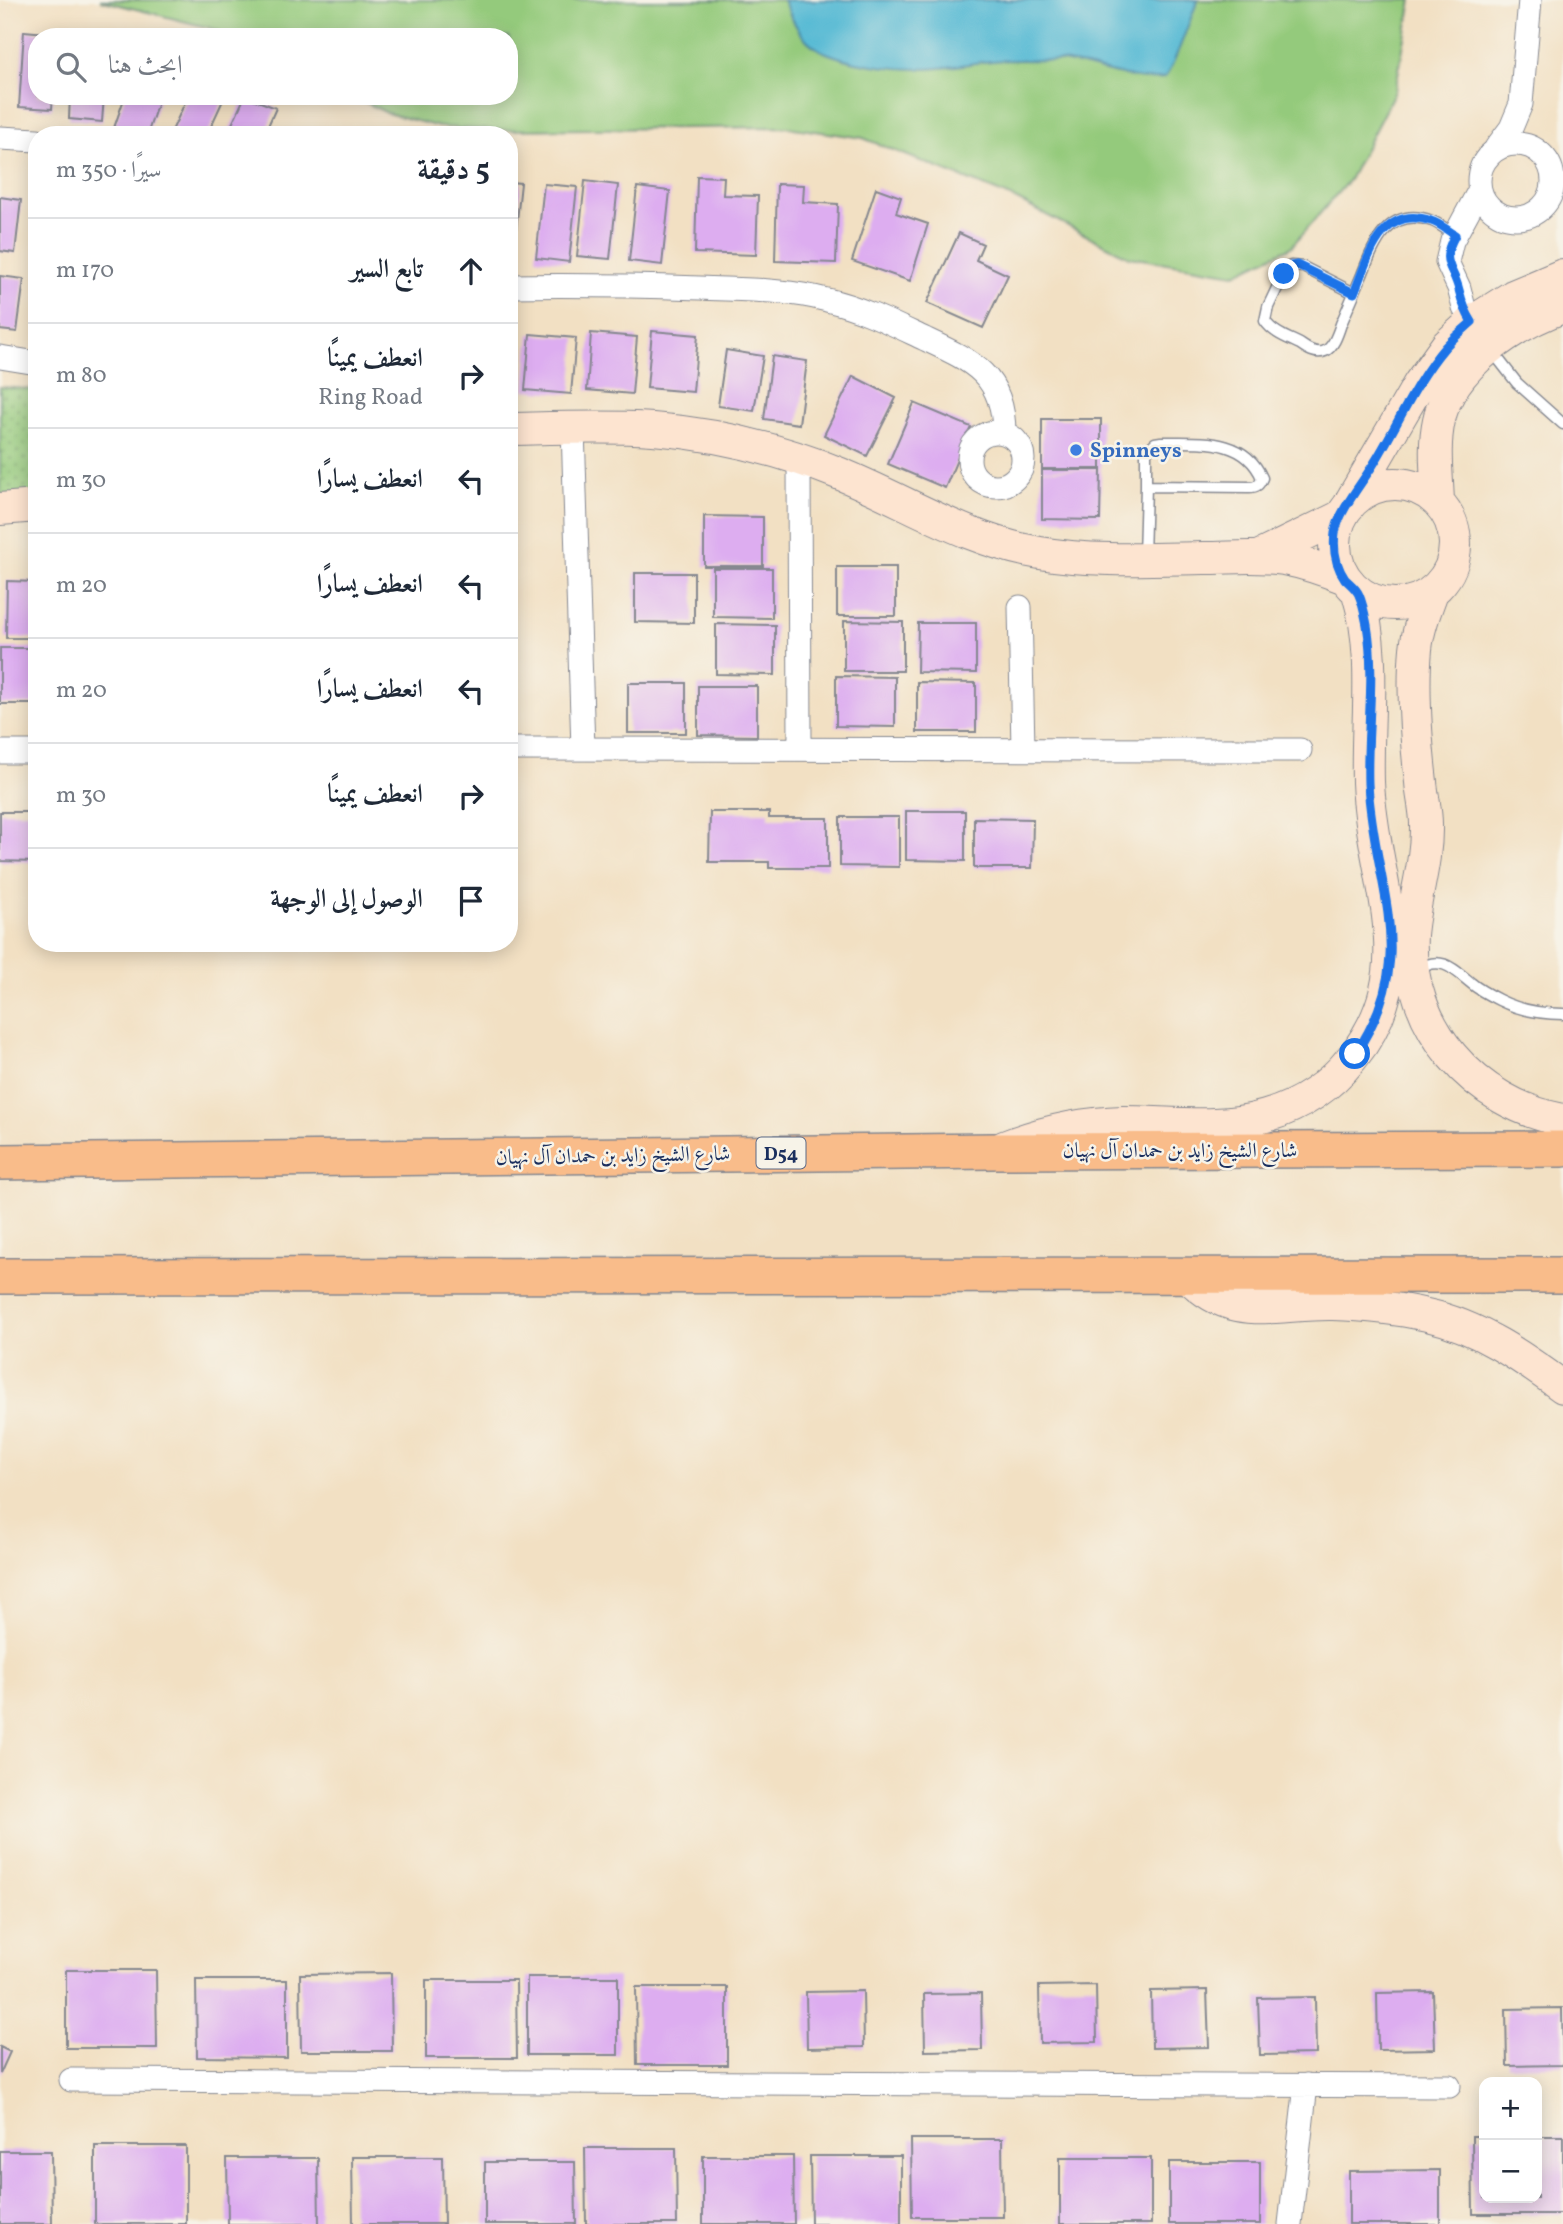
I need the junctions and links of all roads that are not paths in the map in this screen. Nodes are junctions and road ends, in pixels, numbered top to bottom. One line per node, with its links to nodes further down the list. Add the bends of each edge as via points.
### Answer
1 (1530, 0): 2 (street)
2 (1521, 104): 5 (street); 6 (street)
3 (0, 138): 4 (street)
4 (28, 140)
5 (1496, 148): 6 (street, via 1521,144); 7 (street, via 1481,167)
6 (1538, 150): 8 (street, via 1550,167 1553,188 1549,198 1534,214 1524,217)
7 (1479, 191): 8 (street); 9 (street)
8 (1494, 211): 9 (street)
9 (1456, 233): 12 (lane, via 1421,219 1391,225 1377,239); 14 (street, via 1447,262 1459,288 1475,298)
10 (1563, 275): 14 (street, via 1513,296)
11 (518, 286): 20 (street, via 747,290 827,300 866,312 979,368 999,397)
12 (1354, 293): 12 (lane, via 1335,339 1324,352 1307,348 1269,328 1265,321 1291,266 1303,267)
13 (1563, 307): 14 (street)
14 (1488, 330): 17 (lane, via 1517,383); 23 (street, via 1446,397 1439,419); 26 (street, via 1447,345 1432,363)
15 (0, 357): 16 (street)
16 (28, 362)
17 (1563, 424)
18 (573, 428): 19 (street); 21 (street, via 703,435); 35 (street)
19 (518, 429)
20 (1004, 433)
21 (799, 458): 28 (street, via 996,543 1081,558); 34 (street)
22 (1146, 486): 22 (lane, via 1255,487 1262,478 1252,462 1232,447 1155,443 1146,452); 28 (lane)
23 (1438, 502): 26 (street, via 1425,491 1394,483 1370,489); 30 (street, via 1450,519 1454,559 1446,578)
24 (28, 507): 25 (street)
25 (0, 509)
26 (1345, 510): 27 (street); 29 (street, via 1334,548 1337,564)
27 (1260, 556): 28 (street); 29 (street, via 1303,563)
28 (1144, 559)
29 (1351, 585): 30 (street, via 1376,601 1395,605); 33 (street, via 1370,645)
30 (1432, 592): 32 (street, via 1416,648)
31 (1020, 607): 36 (street)
32 (1415, 697): 33 (street); 41 (street, via 1426,842 1411,937)
33 (1370, 698): 45 (street, via 1368,783 1389,914 1391,958 1376,1021 1344,1068 1302,1101 1252,1120 1095,1124 1043,1133)
34 (800, 748): 35 (street); 36 (street)
35 (583, 749): 37 (street)
36 (1023, 749): 38 (street)
37 (518, 750)
38 (1300, 750)
39 (0, 752): 40 (street)
40 (28, 752)
41 (1414, 974): 42 (lane, via 1429,964 1448,964 1500,1001 1533,1012); 43 (street, via 1432,1028 1466,1072 1512,1104)
42 (1563, 1014)
43 (1563, 1120)
44 (1563, 1149): 45 (main road, شارع الشيخ زايد بن حمدان آل نهيان / D54)
45 (993, 1151): 46 (main road, شارع الشيخ زايد بن حمدان آل نهيان / D54)
46 (0, 1162)
47 (1187, 1275): 48 (main road); 49 (main road); 50 (street, via 1212,1297 1231,1305 1368,1306 1458,1324 1508,1349)
48 (1563, 1275)
49 (0, 1276)
50 (1563, 1387)
51 (71, 2080): 52 (street)
52 (1306, 2085): 53 (street); 54 (street)
53 (1449, 2085)
54 (1290, 2224)

